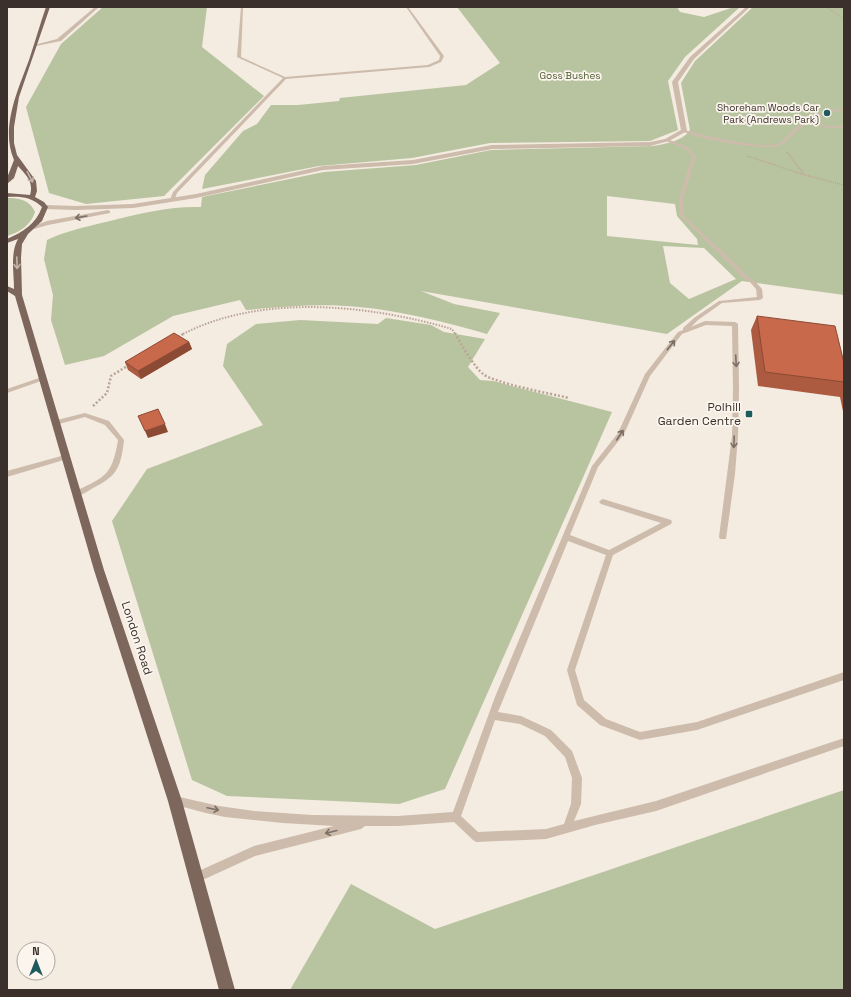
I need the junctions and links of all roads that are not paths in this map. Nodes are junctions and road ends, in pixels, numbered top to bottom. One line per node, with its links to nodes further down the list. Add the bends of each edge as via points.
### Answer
1 (48, 7): 6 (main road)
2 (97, 7): 6 (street, via 59,40)
3 (242, 7): 7 (lane, via 239,57)
4 (407, 7): 7 (lane, via 442,56 440,61 429,66)
5 (748, 7): 11 (street, via 692,58 675,82)
6 (36, 45): 13 (main road, via 12,114 11,138)
7 (285, 78): 17 (lane, via 175,193)
8 (844, 109): 9 (lane, via 830,110)
9 (809, 120): 10 (lane, via 828,127); 11 (lane, via 781,144 752,145 705,138)
10 (844, 127)
11 (684, 131): 12 (street)
12 (667, 140): 17 (street, via 650,144 492,146 413,162 323,168); 25 (lane, via 686,148 694,156 681,199 682,216 759,289 760,298 721,302)
13 (17, 160): 14 (main road); 16 (main road, one-way to 16, via 33,180)
14 (7, 182)
15 (7, 194): 16 (main road)
16 (32, 197): 19 (main road)
17 (172, 200): 18 (street)
18 (133, 206): 19 (street); 20 (street, one-way to 20)
19 (45, 207): 20 (main road, via 43,215)
20 (34, 227): 21 (main road)
21 (25, 233): 22 (main road); 24 (main road, London Road, one-way to 24, via 19,244 17,258)
22 (7, 241)
23 (7, 288): 24 (main road)
24 (18, 295): 26 (main road, London Road)
25 (680, 333): 33 (lane, one-way to 25, via 595,466 621,434 647,375); 34 (lane, one-way to 34, via 706,323 735,324 737,375 734,452)
26 (42, 379): 27 (lane); 28 (main road, London Road)
27 (7, 391)
28 (55, 424): 29 (main road, London Road); 31 (lane, via 85,415 106,423 121,440 120,458 112,475)
29 (65, 456): 30 (lane); 31 (main road, London Road)
30 (7, 474)
31 (76, 494): 39 (main road, London Road)
32 (603, 502): 35 (lane, via 668,522)
33 (566, 537): 35 (lane); 37 (lane)
34 (723, 537)
35 (610, 553): 36 (lane, via 571,670 580,702 603,722 640,736 697,726)
36 (844, 676)
37 (493, 715): 40 (lane); 42 (lane, via 521,720 548,733 569,754 577,778 576,804)
38 (844, 742): 42 (lane, via 656,806)
39 (175, 801): 41 (lane, one-way to 41, via 224,812); 43 (main road, London Road)
40 (456, 817): 41 (lane); 42 (lane, via 476,837 546,834)
41 (369, 822): 43 (lane, one-way to 43, via 254,851)
42 (567, 828)
43 (196, 878): 44 (main road, London Road)
44 (227, 990)

